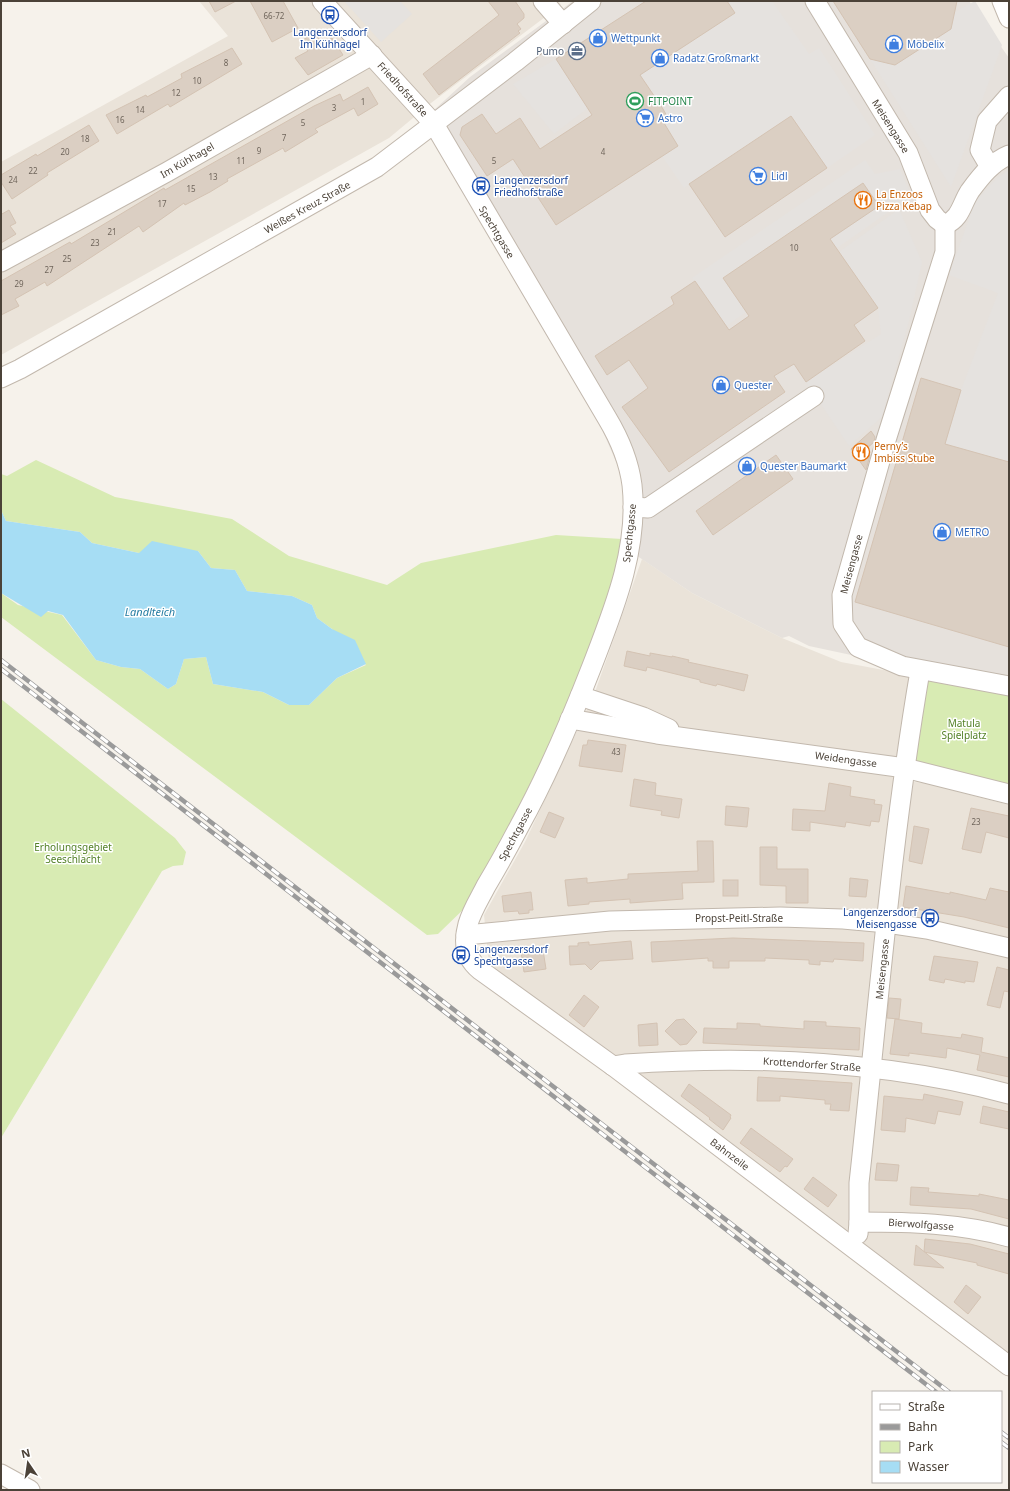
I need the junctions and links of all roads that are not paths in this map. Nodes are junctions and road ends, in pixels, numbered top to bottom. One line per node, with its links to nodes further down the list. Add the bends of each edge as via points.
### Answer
1 (322, 1): 8 (street, Friedhofstraße)
2 (543, 1): 7 (street)
3 (591, 1): 7 (street, Weißes Kreuz Straße)
4 (815, 1): 13 (street, Meisengasse, via 908,153 930,210)
5 (1002, 1): 6 (street)
6 (1009, 18)
7 (563, 24): 10 (street, Weißes Kreuz Straße)
8 (372, 55): 10 (street, Friedhofstraße); 14 (street, Im Kühhagel, via 167,172)
9 (1009, 96): 12 (street, via 987,121 980,150)
10 (434, 124): 15 (street, Weißes Kreuz Straße, via 377,168); 17 (street, Spechtgasse, via 612,426 632,484)
11 (1009, 155): 12 (street)
12 (990, 167): 13 (street, via 970,192 955,221)
13 (945, 225): 18 (street, Meisengasse, via 945,252 886,440 842,594 843,624 858,647)
14 (1, 262)
15 (1, 378)
16 (814, 396): 17 (street, via 648,508)
17 (633, 507): 20 (street, Spechtgasse, via 622,583)
18 (920, 671): 19 (street); 23 (street, Meisengasse)
19 (1009, 686)
20 (580, 696): 21 (street, Spechtgasse); 22 (street, Weidengasse, via 643,717 665,726)
21 (570, 719): 22 (street, Weidengasse); 26 (street, Spechtgasse, via 530,806 473,910)
22 (680, 736): 23 (street, Weidengasse)
23 (905, 768): 24 (street, Weidengasse); 25 (street, Meisengasse)
24 (1009, 794)
25 (887, 923): 26 (street, Propst-Peitl-Straße, via 780,917 655,919); 27 (street, Propst-Peitl-Straße, via 927,929); 29 (street, Meisengasse)
26 (466, 935): 28 (street, Bahnzeile, via 467,953 476,967)
27 (1009, 948)
28 (613, 1066): 29 (street, Krottendorfer Straße, via 711,1060 785,1062); 33 (street, Bahnzeile)
29 (872, 1069): 30 (street, Krottendorfer Straße, via 918,1075); 31 (street, Meisengasse, via 858,1191)
30 (1009, 1094)
31 (858, 1222): 32 (street, Bierwolfgasse, via 910,1222 956,1226); 33 (street)
32 (1009, 1237)
33 (854, 1248): 34 (street, Bahnzeile)
34 (1009, 1366)
35 (1, 1474): 36 (street)
36 (30, 1490)

